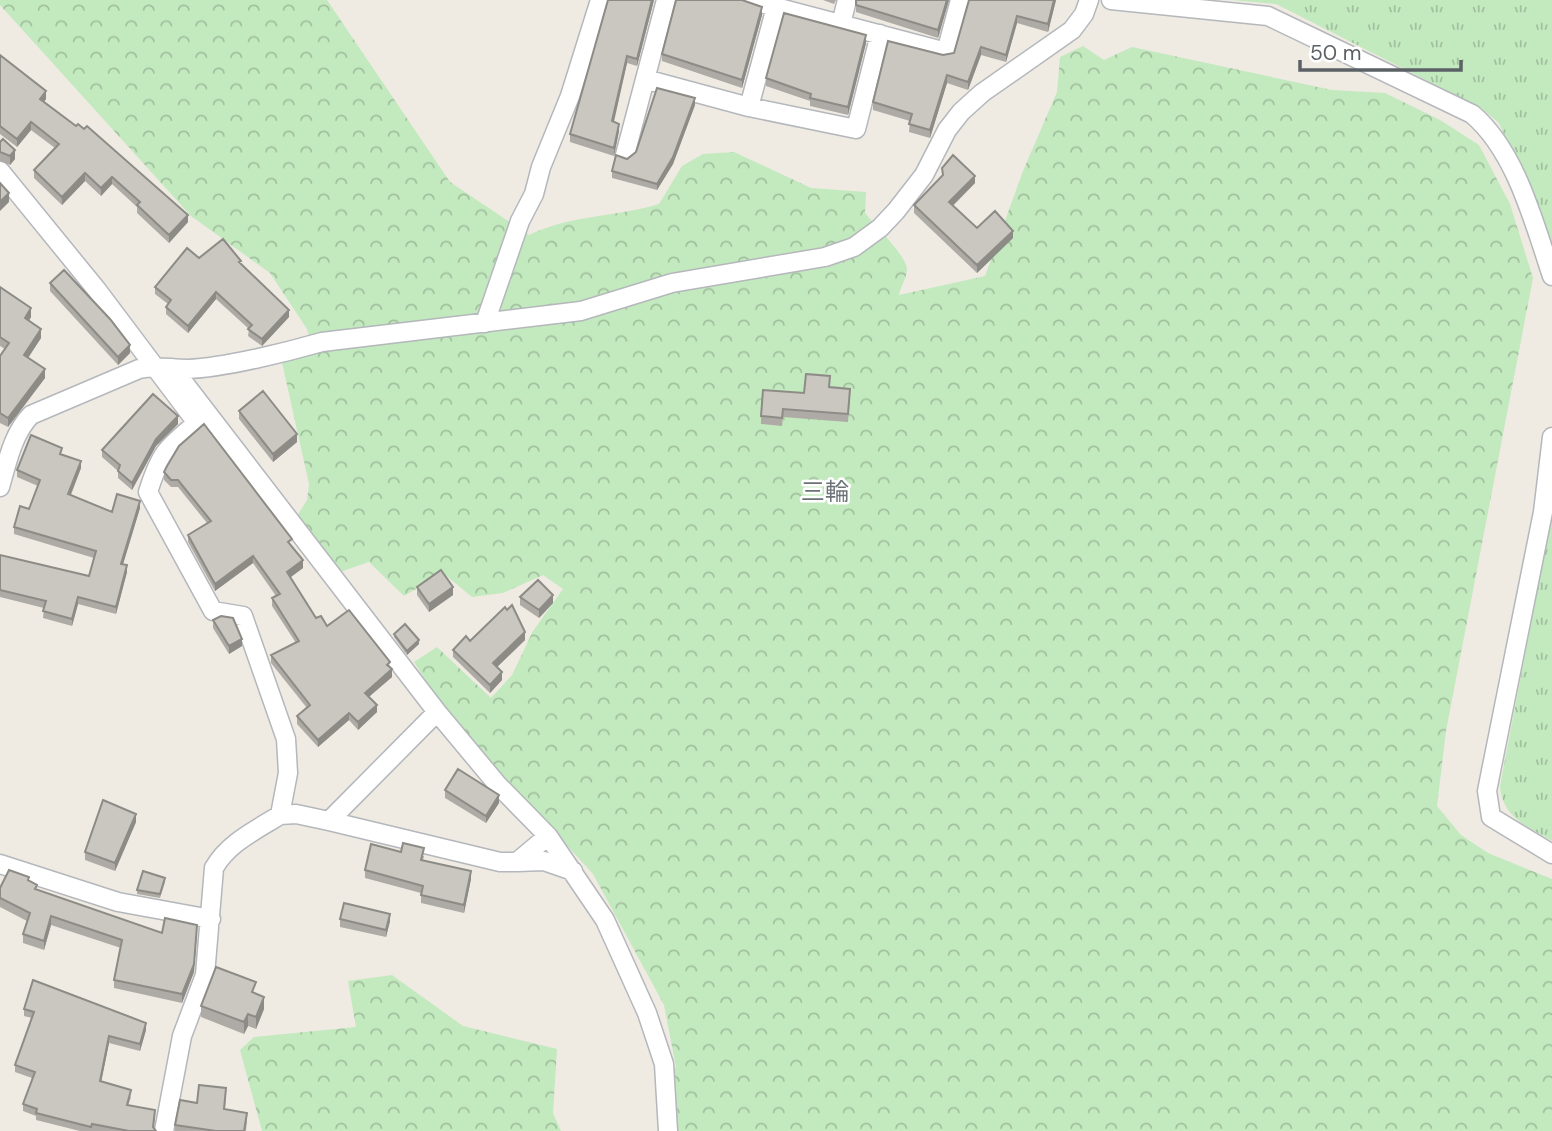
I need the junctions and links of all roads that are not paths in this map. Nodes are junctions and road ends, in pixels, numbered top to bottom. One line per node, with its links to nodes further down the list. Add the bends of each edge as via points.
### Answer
1 (600, 0): 16 (street, via 570,96)
2 (666, 0): 11 (street)
3 (749, 0): 8 (street)
4 (847, 0): 9 (street)
5 (960, 0): 10 (street, via 946,52)
6 (1089, 0): 16 (street, via 1072,30 961,112 903,202 880,228 854,247 825,257 672,284 581,311)
7 (1111, 0): 15 (street, via 1268,16 1472,114 1488,127 1515,177)
8 (776, 7): 9 (street); 12 (street)
9 (841, 24): 10 (street)
10 (880, 34): 12 (street, via 856,129)
11 (645, 79): 12 (street); 13 (street)
12 (750, 107)
13 (625, 155)
14 (0, 171): 17 (street)
15 (1552, 276)
16 (485, 323): 17 (street, via 322,342 189,369)
17 (155, 365): 19 (street, via 31,415 11,451); 20 (street, via 181,379); 21 (street, via 197,423 158,460 148,492 213,611 243,616 252,635 286,739 288,773)
18 (1552, 437): 24 (street, via 1543,512 1487,791 1490,817)
19 (0, 487)
20 (437, 712): 22 (street); 23 (street)
21 (280, 815): 22 (street); 28 (street, via 221,856 214,868)
22 (329, 821): 25 (street, via 500,862)
23 (548, 836): 25 (street); 27 (street)
24 (1552, 854)
25 (517, 862): 27 (street, via 544,861)
26 (0, 864): 28 (street, via 118,902)
27 (573, 871): 30 (street, via 605,920 647,1013 664,1064)
28 (211, 919): 29 (street, via 205,975 182,1037)
29 (164, 1131)
30 (667, 1131)

